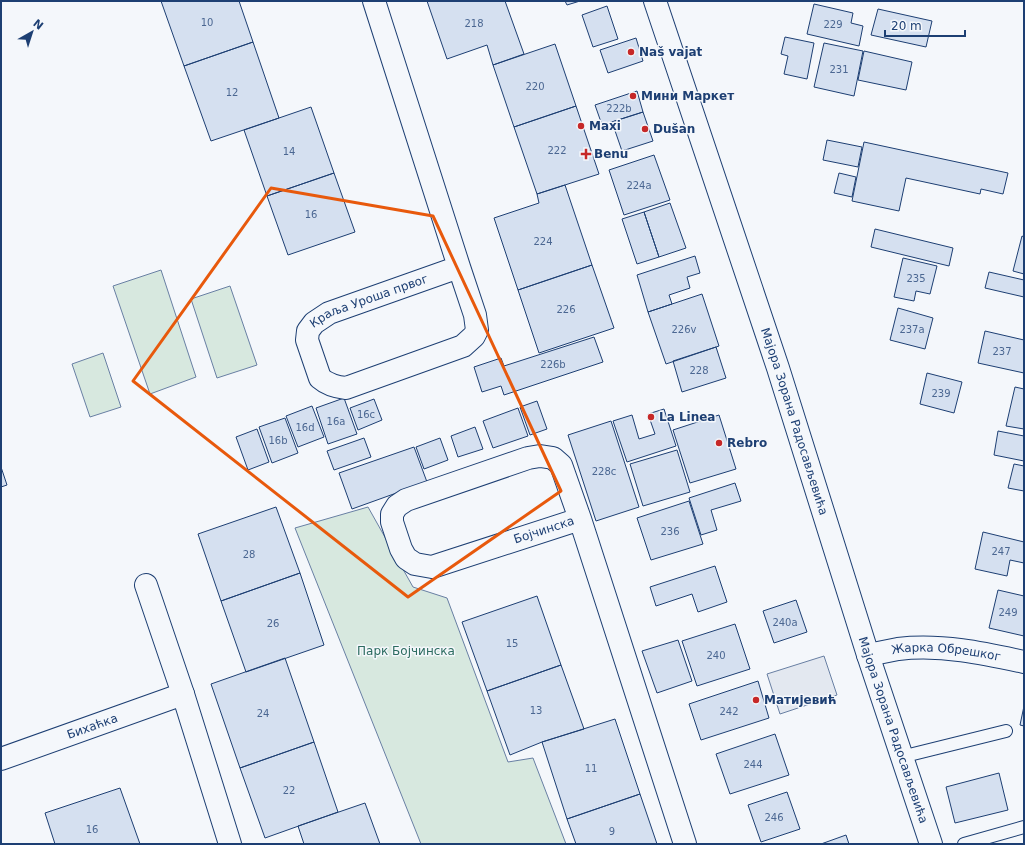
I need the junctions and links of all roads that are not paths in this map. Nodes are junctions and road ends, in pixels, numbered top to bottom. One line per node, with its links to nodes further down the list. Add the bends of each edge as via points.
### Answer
1 (374, 1): 3 (street, Краља Уроша првог)
2 (655, 1): 6 (street, Мајора Зорана Радосављевића, via 778,368)
3 (459, 267): 3 (street, Краља Уроша првог, via 329,313 314,322 308,331 307,340 320,378 334,386 346,388 464,346 474,336 477,322)
4 (580, 519): 4 (street, Бојчинска, via 432,567 415,564 406,558 392,522 392,514 397,506 406,500 540,456 553,458 561,465); 14 (street, Бојчинска)
5 (146, 585): 8 (street)
6 (868, 655): 7 (street, Жарка Обрешког, via 899,649 927,648 978,652); 10 (street, Мајора Зорана Радосављевића)
7 (1024, 662)
8 (183, 694): 11 (street, Бихаћка); 13 (street)
9 (1006, 731): 10 (lane)
10 (901, 757): 15 (street, Мајора Зорана Радосављевића)
11 (1, 759)
12 (1024, 827): 16 (lane)
13 (230, 844)
14 (685, 844)
15 (931, 844)
16 (964, 844)

